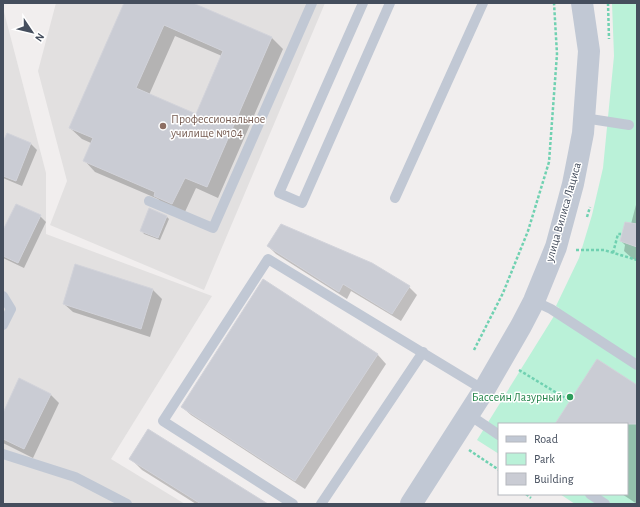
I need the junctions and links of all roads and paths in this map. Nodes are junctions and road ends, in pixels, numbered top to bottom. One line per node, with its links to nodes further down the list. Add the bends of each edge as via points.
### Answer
1 (312, 3): 10 (lane, via 213,228)
2 (363, 3): 3 (lane, via 279,193 302,203)
3 (390, 3)
4 (483, 3): 9 (lane)
5 (554, 3): 18 (path, via 557,54 549,162 528,231 506,286)
6 (582, 3): 7 (street, улица Вилиса Лациса, via 589,51)
7 (584, 118): 8 (lane); 16 (street, улица Вилиса Лациса, via 573,184 556,247)
8 (629, 124)
9 (395, 198)
10 (149, 201)
11 (621, 234): 13 (path, via 618,234)
12 (576, 250): 13 (path, via 604,250)
13 (613, 253): 14 (path)
14 (637, 260)
15 (3, 296): 17 (lane, via 10,309)
16 (534, 301): 20 (lane, via 551,309); 22 (street, улица Вилиса Лациса)
17 (3, 326)
18 (474, 350)
19 (423, 352): 22 (lane); 33 (lane, via 268,259 163,420); 34 (lane)
20 (637, 365)
21 (517, 368): 23 (path)
22 (484, 390): 24 (street, улица Вилиса Лациса)
23 (570, 401)
24 (468, 414): 25 (lane); 35 (street, улица Вилиса Лациса)
25 (498, 433)
26 (468, 450): 28 (path)
27 (3, 454): 32 (lane, via 75,477)
28 (498, 469)
29 (527, 495): 31 (path)
30 (592, 495): 36 (lane)
31 (531, 498)
32 (127, 504)
33 (293, 504)
34 (321, 504)
35 (411, 504)
36 (605, 504)

